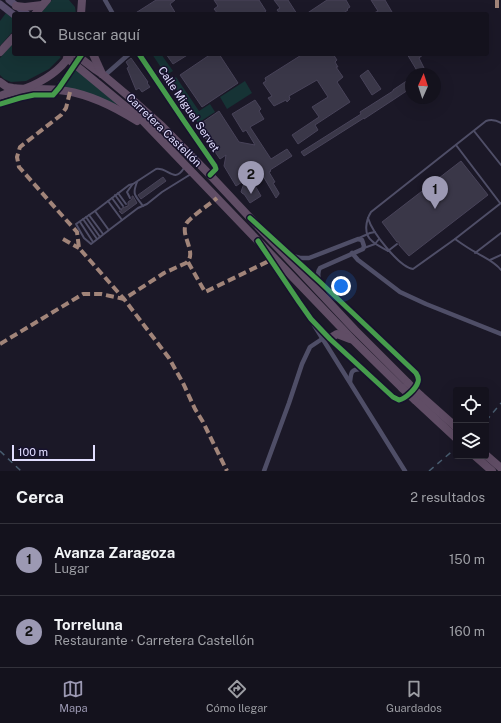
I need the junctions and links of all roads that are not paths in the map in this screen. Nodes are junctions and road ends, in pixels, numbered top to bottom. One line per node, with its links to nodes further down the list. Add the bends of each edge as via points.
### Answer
1 (9, 0): 5 (main road)
2 (105, 0): 8 (street)
3 (45, 3): 5 (highway); 7 (highway)
4 (0, 4): 9 (main road)
5 (16, 6): 6 (main road)
6 (24, 12)
7 (37, 12)
8 (112, 12)
9 (12, 13)
10 (12, 39): 11 (highway)
11 (0, 52)
12 (78, 56): 17 (highway, Carretera Castellón)
13 (94, 56): 17 (highway)
14 (127, 56): 17 (street)
15 (140, 56): 28 (street, Calle Miguel Servet, via 216,168)
16 (69, 59): 19 (highway, via 52,74); 22 (highway, Carretera Castellón, via 131,110)
17 (103, 75): 28 (highway, Carretera Castellón, via 162,126)
18 (0, 82): 19 (highway, via 13,88)
19 (26, 88): 20 (highway); 22 (highway, via 75,93 102,102)
20 (0, 96)
21 (501, 123): 23 (lane, via 496,120 486,121)
22 (151, 130): 25 (highway, Carretera Castellón)
23 (474, 131): 24 (lane); 26 (lane)
24 (456, 145): 36 (lane); 52 (lane, via 372,210)
25 (185, 165): 27 (highway, Carretera Castellón); 29 (lane, via 177,175 158,168)
26 (501, 165)
27 (193, 173): 40 (lane); 67 (highway, Carretera Castellón)
28 (210, 175): 53 (highway, Carretera Castellón)
29 (137, 181): 30 (lane); 40 (lane, via 134,193)
30 (133, 184): 31 (lane); 34 (lane, via 127,192)
31 (118, 193): 32 (lane); 37 (lane)
32 (115, 195): 33 (lane); 39 (lane)
33 (112, 198): 35 (lane); 42 (lane)
34 (130, 198)
35 (108, 201): 44 (lane); 55 (lane)
36 (501, 203): 66 (lane)
37 (126, 204)
38 (135, 204): 41 (lane)
39 (123, 206)
40 (143, 206): 41 (lane)
41 (138, 208): 47 (lane)
42 (120, 209)
43 (129, 209): 47 (lane)
44 (95, 211): 48 (lane); 57 (lane)
45 (126, 211): 49 (lane)
46 (123, 213): 51 (lane)
47 (132, 213): 49 (lane)
48 (89, 215): 50 (lane); 60 (lane)
49 (128, 215): 51 (lane)
50 (86, 217): 54 (lane); 62 (lane)
51 (126, 217): 55 (lane)
52 (368, 217): 58 (lane); 61 (lane)
53 (250, 218): 76 (street, Carretera Castellón); 86 (highway, Carretera Castellón)
54 (83, 219): 56 (lane); 63 (lane)
55 (122, 220): 57 (lane)
56 (80, 222): 68 (lane); 68 (lane, via 76,224 84,238 91,244)
57 (108, 230): 60 (lane)
58 (375, 232): 61 (lane); 65 (lane)
59 (501, 233): 73 (lane)
60 (103, 234): 62 (lane)
61 (367, 234): 64 (lane); 69 (lane)
62 (100, 237): 63 (lane)
63 (97, 239): 68 (lane)
64 (358, 239): 71 (street, via 364,243); 76 (street, via 309,258)
65 (379, 239): 69 (lane); 72 (lane)
66 (454, 239): 72 (lane, via 413,269 407,268); 73 (lane)
67 (258, 241): 80 (street); 83 (highway, Carretera Castellón)
68 (93, 242)
69 (375, 244): 71 (lane); 72 (lane)
70 (397, 244): 72 (lane)
71 (363, 249): 74 (street)
72 (388, 251)
73 (475, 252): 77 (lane)
74 (352, 253): 79 (street, via 320,268); 81 (street, via 400,292)
75 (501, 255): 77 (lane)
76 (292, 256): 79 (street, Carretera Castellón)
77 (490, 260): 78 (lane)
78 (501, 270)
79 (320, 282): 84 (street, Carretera Castellón, via 416,373 418,384 406,397 399,400)
80 (311, 319): 82 (street); 82 (street)
81 (501, 334)
82 (326, 339): 83 (highway, via 337,334); 84 (street, Carretera Castellón); 85 (street); 93 (street, via 310,347 302,364)
83 (353, 340): 86 (highway, Carretera Castellón)
84 (362, 369): 85 (street, via 353,370)
85 (350, 382): 94 (street)
86 (405, 386): 87 (highway, Carretera Castellón, bridge)
87 (417, 397): 88 (highway, Carretera Castellón); 89 (highway, Carretera Castellón)
88 (453, 425)
89 (453, 435)
90 (489, 457): 92 (highway)
91 (478, 459): 95 (highway)
92 (501, 468)
93 (264, 471)
94 (405, 471)
95 (492, 471)

